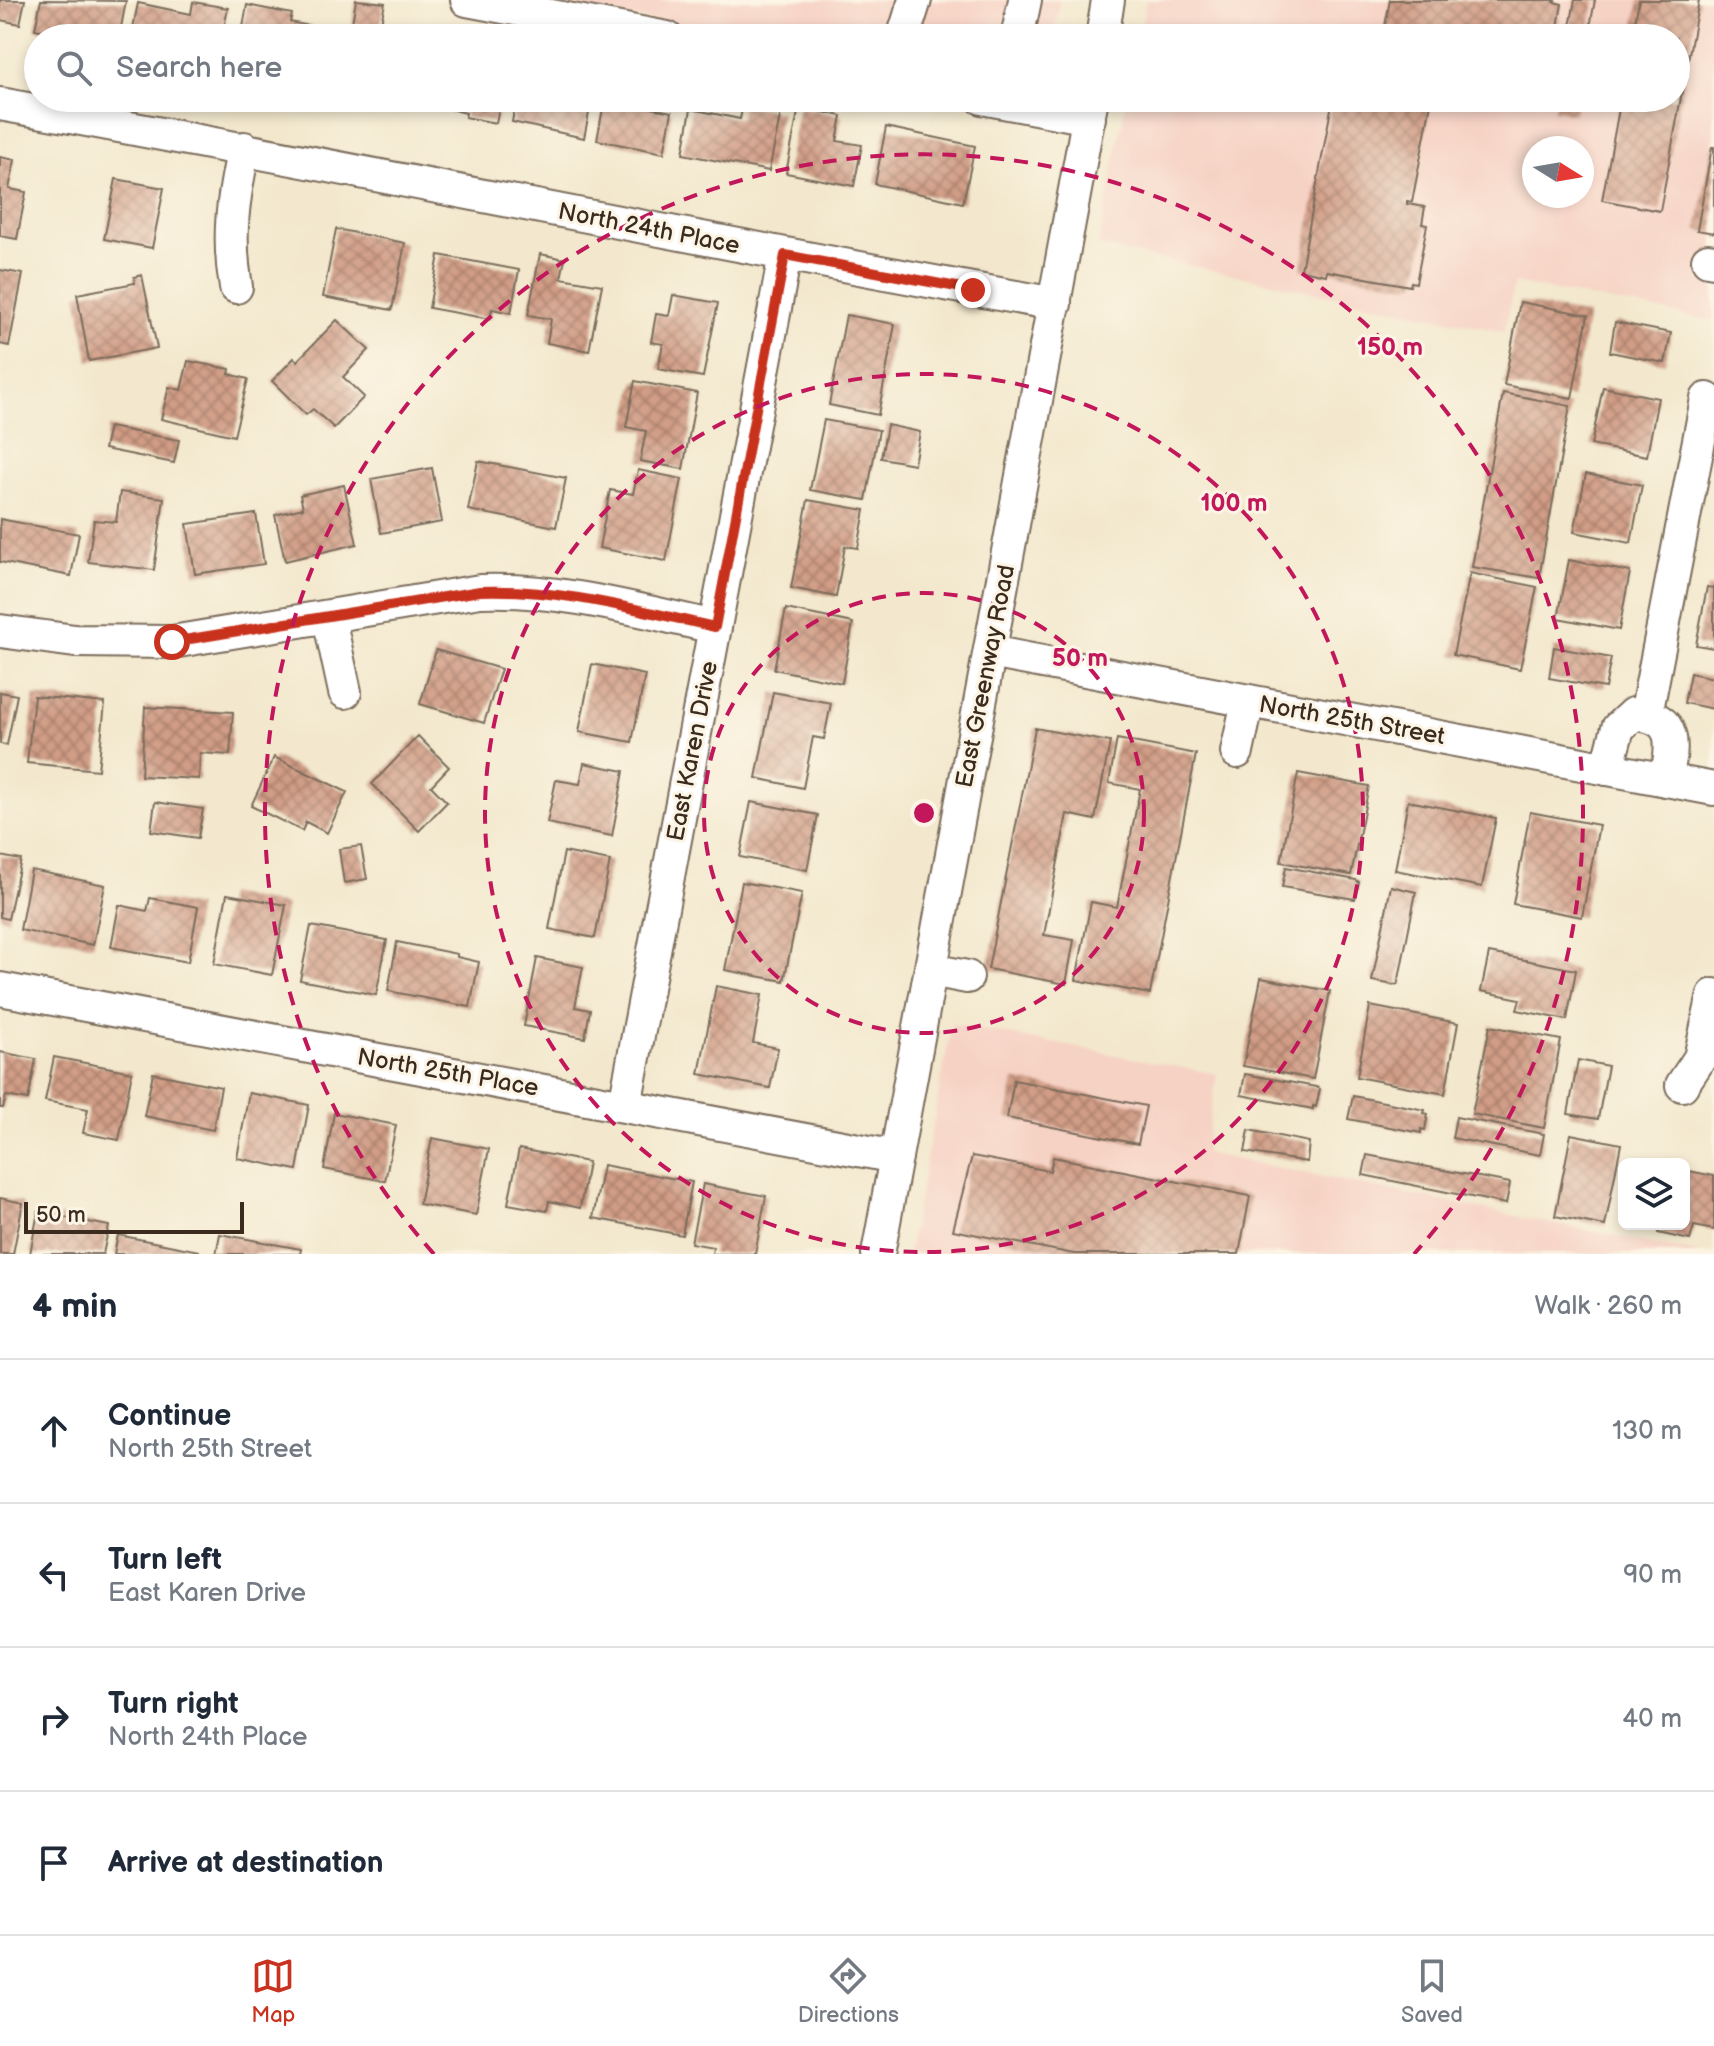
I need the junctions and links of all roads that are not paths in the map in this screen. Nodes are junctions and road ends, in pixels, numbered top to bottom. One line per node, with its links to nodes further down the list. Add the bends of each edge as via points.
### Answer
1 (467, 0): 5 (street)
2 (915, 0): 6 (street)
3 (1025, 0): 7 (street)
4 (1108, 0): 8 (street)
5 (593, 24)
6 (907, 24)
7 (1020, 24)
8 (1104, 24)
9 (0, 104): 10 (street, North 24th Place)
10 (24, 108)
11 (44, 112): 13 (street, North 24th Place)
12 (1089, 112): 16 (street, East Greenway Road)
13 (244, 148): 14 (street, North 24th Place); 15 (street, via 230,223)
14 (785, 255): 16 (street, North 24th Place); 19 (street, East Karen Drive)
15 (236, 287)
16 (1055, 304): 21 (street, East Greenway Road)
17 (1707, 399): 24 (street)
18 (329, 618): 19 (street, via 517,589); 20 (street, via 172,642 75,641); 22 (street)
19 (715, 627): 34 (street, East Karen Drive)
20 (0, 631)
21 (990, 652): 23 (street, North 25th Street); 29 (street, East Greenway Road)
22 (345, 692)
23 (1248, 701): 25 (street); 26 (street, North 25th Street)
24 (1646, 715): 26 (street, via 1633,714 1618,728); 27 (street, via 1658,717 1670,732)
25 (1237, 752)
26 (1607, 769): 27 (street, North 25th Street)
27 (1666, 780): 28 (street, North 25th Street)
28 (1714, 789)
29 (931, 970): 30 (street); 35 (street, East Greenway Road)
30 (967, 977)
31 (0, 989): 34 (street, North 25th Place)
32 (1714, 995): 33 (street, via 1700,1058)
33 (1682, 1085)
34 (625, 1105): 35 (street, North 25th Place)
35 (896, 1157): 36 (street, East Greenway Road)
36 (878, 1254)

